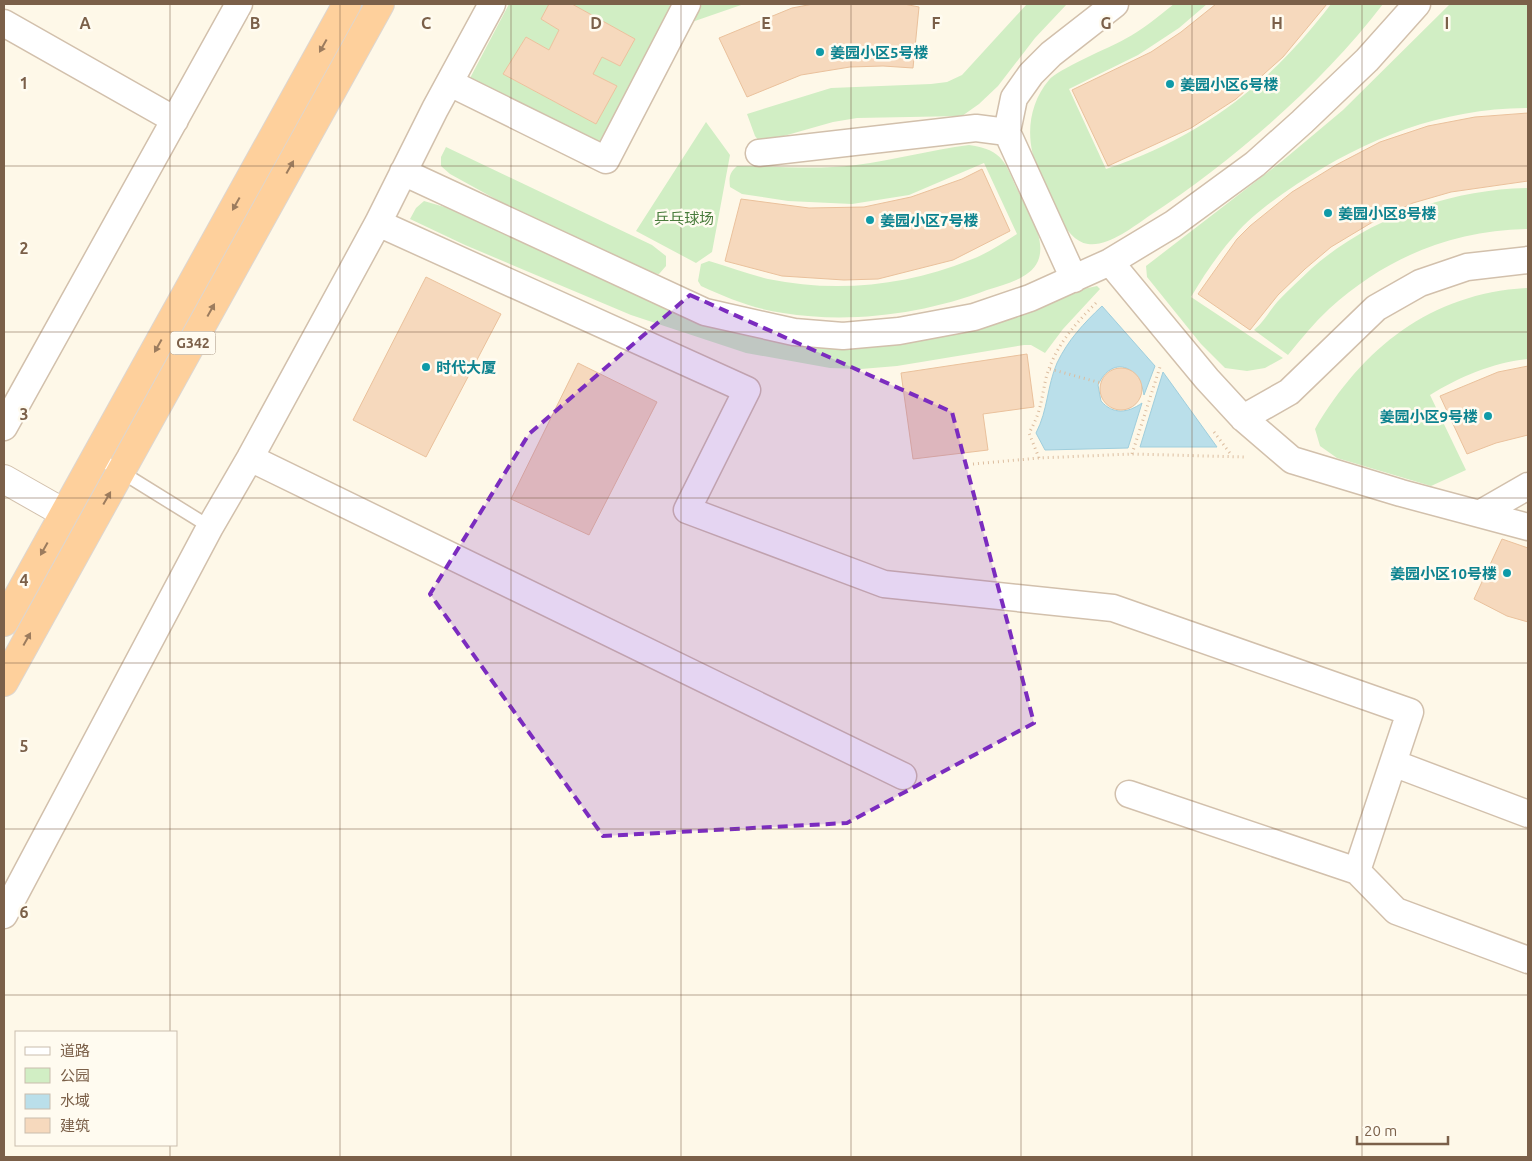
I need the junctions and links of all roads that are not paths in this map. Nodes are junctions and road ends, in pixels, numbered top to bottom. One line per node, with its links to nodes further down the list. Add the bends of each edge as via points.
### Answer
1 (239, 4): 10 (street)
2 (347, 4): 20 (highway, G342, one-way to 20)
3 (380, 4): 22 (highway, G342, one-way to 3)
4 (492, 4): 9 (street)
5 (687, 4): 9 (street, via 606,160)
6 (1115, 4): 11 (street, via 1051,54 1031,74 1014,98)
7 (1417, 4): 16 (street, via 1367,60 1254,164 1173,224)
8 (4, 23): 10 (street)
9 (450, 84): 13 (street)
10 (175, 120): 19 (street)
11 (1007, 132): 12 (street, via 976,128); 17 (street)
12 (759, 153)
13 (403, 172): 14 (street); 17 (street, via 705,312 794,332 843,336 899,331 974,317)
14 (378, 223): 21 (street); 31 (street, via 747,390 688,510 884,584 1113,608 1410,712)
15 (1528, 260): 18 (street, via 1467,267 1420,283 1376,308 1289,392)
16 (1110, 262): 17 (street); 18 (street, via 1194,365)
17 (1074, 279)
18 (1243, 418): 26 (street, via 1292,460)
19 (4, 427)
20 (97, 457): 22 (lane); 25 (highway, G342)
21 (250, 458): 27 (street); 32 (street)
22 (122, 472): 27 (lane); 30 (highway, G342, one-way to 22)
23 (4, 479): 25 (street)
24 (1528, 486): 26 (street)
25 (64, 513): 29 (highway, G342, one-way to 29)
26 (1481, 514): 28 (street)
27 (210, 527): 36 (street)
28 (1528, 527)
29 (4, 622)
30 (4, 682)
31 (1393, 763): 34 (street); 35 (street)
32 (903, 776)
33 (1129, 794): 35 (street)
34 (1528, 814)
35 (1357, 870): 37 (street, via 1396,911)
36 (4, 915)
37 (1528, 960)

